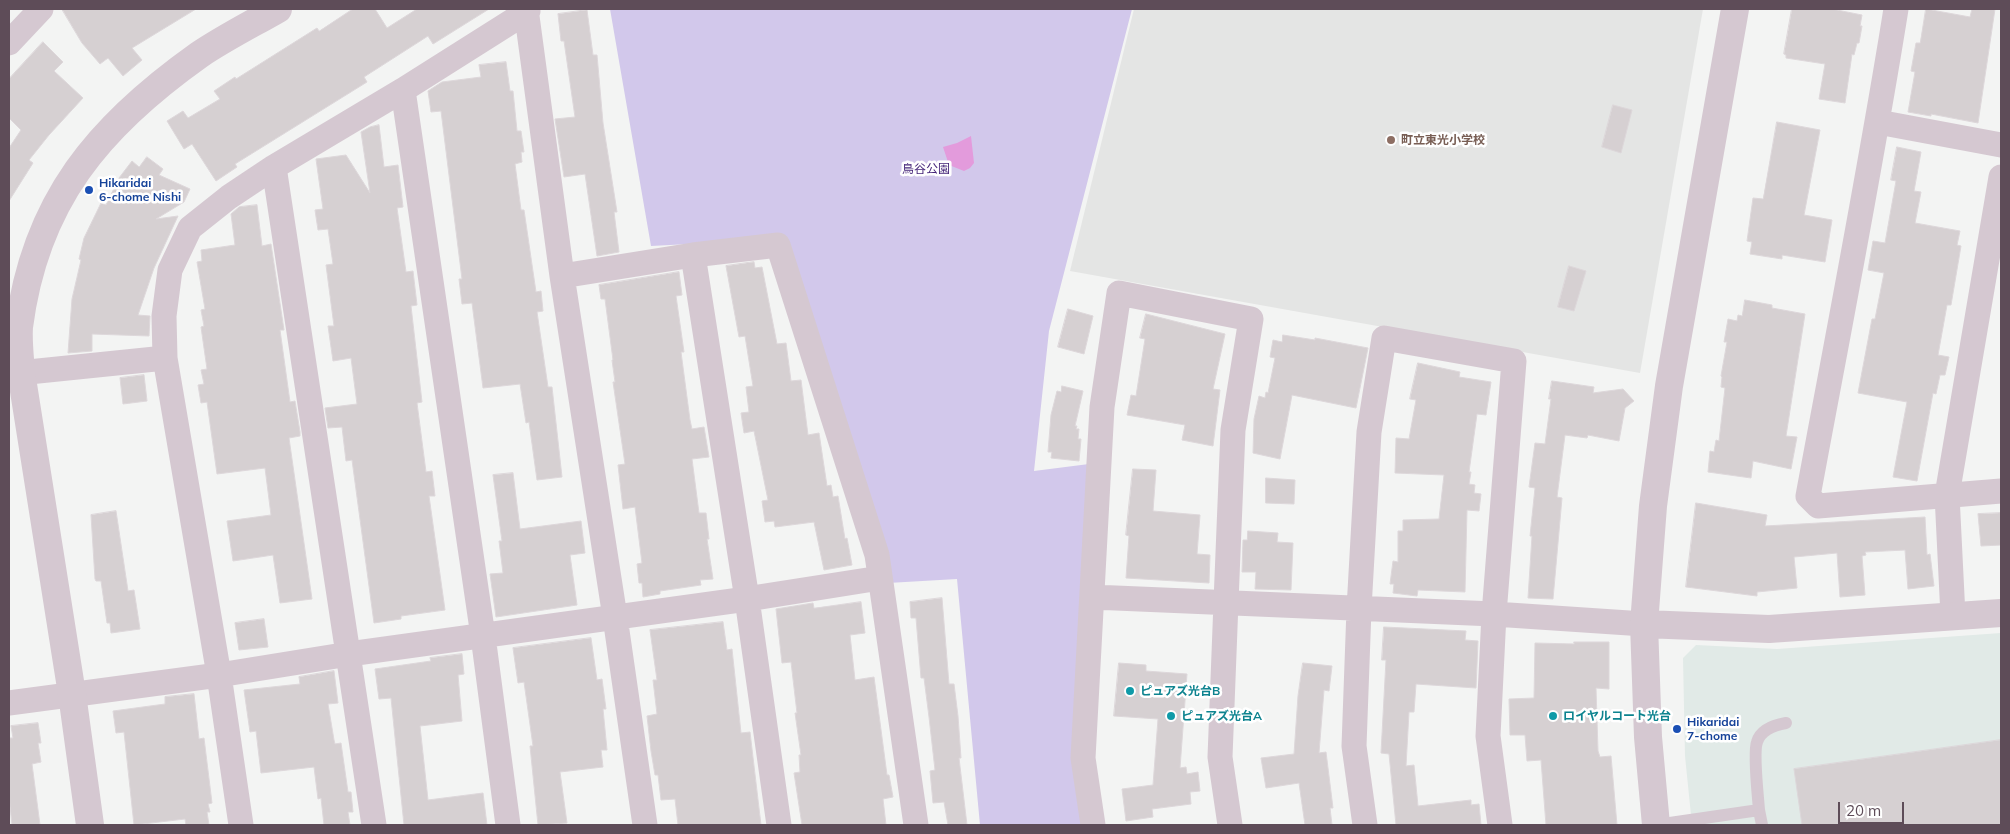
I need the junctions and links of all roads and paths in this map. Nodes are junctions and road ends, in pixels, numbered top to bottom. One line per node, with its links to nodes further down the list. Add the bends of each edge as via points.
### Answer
1 (278, 9): 15 (street, via 201,54 146,95 95,146 66,186 40,237 28,278)
2 (1735, 9): 27 (street, via 1669,386 1653,506)
3 (1896, 9): 8 (street)
4 (37, 10): 6 (street)
5 (527, 10): 7 (street); 13 (street)
6 (9, 42)
7 (403, 90): 10 (street); 28 (street)
8 (1878, 122): 9 (street); 17 (street, via 1808,496 1818,506)
9 (2001, 145)
10 (274, 167): 14 (street, via 190,228 170,270 164,316); 29 (street)
11 (2001, 177): 17 (street)
12 (693, 255): 13 (street); 18 (street, via 778,245 877,555); 20 (street)
13 (562, 276): 26 (street)
14 (165, 358): 15 (street); 30 (street)
15 (15, 373): 31 (street)
16 (2001, 491): 17 (street)
17 (1947, 495): 25 (street)
18 (880, 578): 20 (street); 41 (street)
19 (1092, 597): 21 (street); 21 (street, via 1102,408 1119,293 1251,319 1233,430); 42 (street, via 1083,758)
20 (747, 600): 26 (street); 40 (street)
21 (1226, 602): 22 (street); 43 (street, via 1220,758)
22 (1359, 609): 24 (street); 24 (street, via 1369,432 1384,338 1514,361); 44 (street, via 1354,746)
23 (2001, 612): 25 (street)
24 (1494, 614): 27 (street); 45 (street, via 1488,736)
25 (1953, 616): 27 (street, via 1769,629)
26 (615, 617): 28 (street); 39 (street)
27 (1644, 624): 46 (street, via 1648,737)
28 (483, 636): 29 (street); 38 (street)
29 (349, 654): 30 (street); 37 (street)
30 (220, 675): 31 (street); 36 (street)
31 (72, 694): 32 (street); 35 (street)
32 (9, 703)
33 (1786, 723): 34 (lane, via 1765,730 1757,742)
34 (1759, 810): 46 (lane); 47 (lane)
35 (90, 825)
36 (241, 825)
37 (374, 825)
38 (508, 825)
39 (645, 825)
40 (780, 825)
41 (916, 825)
42 (1093, 825)
43 (1230, 825)
44 (1365, 825)
45 (1500, 825)
46 (1656, 825)
47 (1762, 825)

